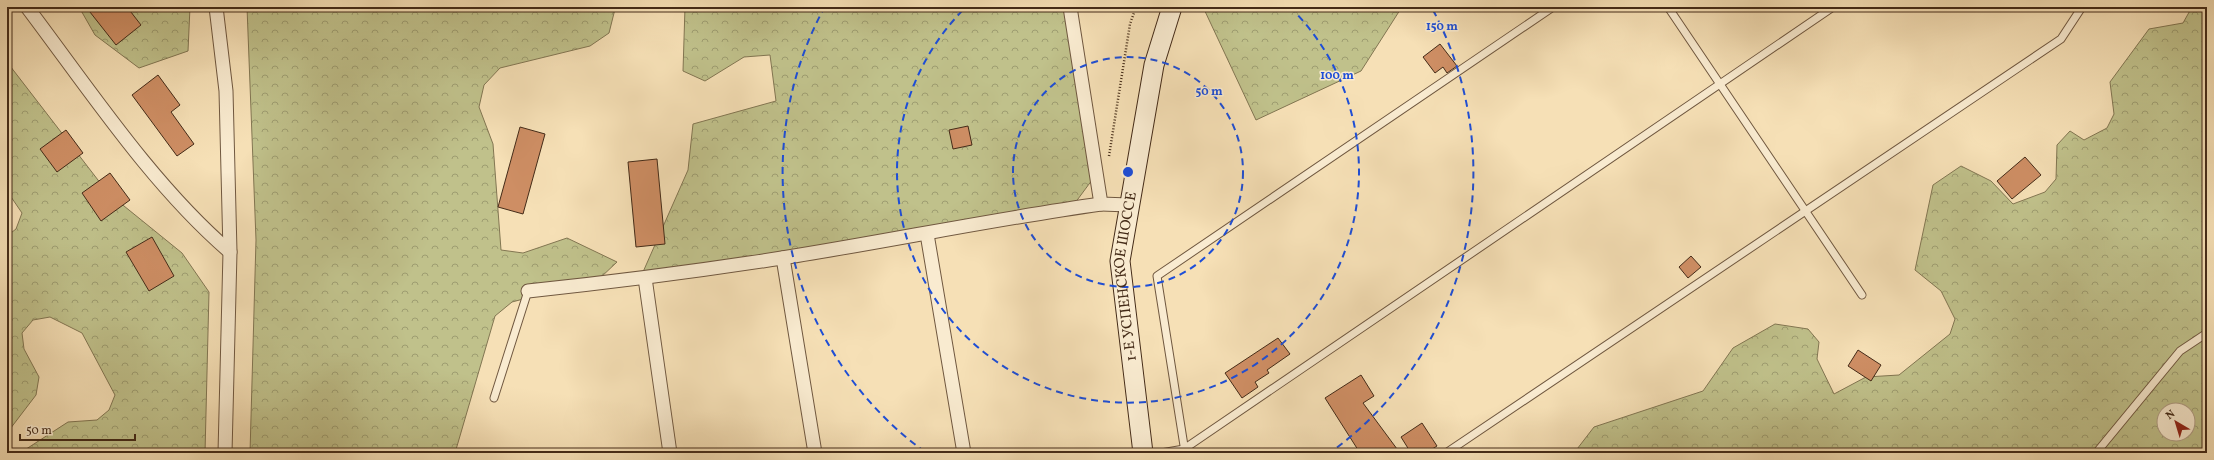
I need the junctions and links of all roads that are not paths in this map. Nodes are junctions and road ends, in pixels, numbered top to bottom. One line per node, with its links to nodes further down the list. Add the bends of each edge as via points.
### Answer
1 (27, 7): 14 (street, via 187,213)
2 (216, 7): 14 (street, via 226,91)
3 (1070, 7): 10 (street)
4 (1172, 7): 11 (main road, 1-Е УСПЕНСКОЕ ШОССЕ, via 1154,66)
5 (1553, 7): 21 (lane, via 1156,276)
6 (1668, 7): 9 (lane)
7 (1833, 7): 9 (lane)
8 (2082, 7): 12 (lane, via 2061,39)
9 (1720, 84): 12 (lane); 21 (lane)
10 (1101, 204): 11 (street); 13 (street)
11 (1129, 205): 26 (main road, 1-Е УСПЕНСКОЕ ШОССЕ, via 1120,261)
12 (1806, 211): 18 (lane); 28 (lane)
13 (927, 234): 15 (street); 25 (street)
14 (230, 252): 22 (street)
15 (783, 258): 16 (street); 24 (street)
16 (645, 278): 17 (street); 23 (street)
17 (528, 291): 20 (lane)
18 (1862, 295)
19 (2207, 333): 29 (lane, via 2180,351)
20 (494, 398)
21 (1184, 451): 27 (lane)
22 (225, 453)
23 (670, 453)
24 (815, 453)
25 (964, 453)
26 (1143, 453)
27 (1161, 453)
28 (1446, 453)
29 (2096, 453)

